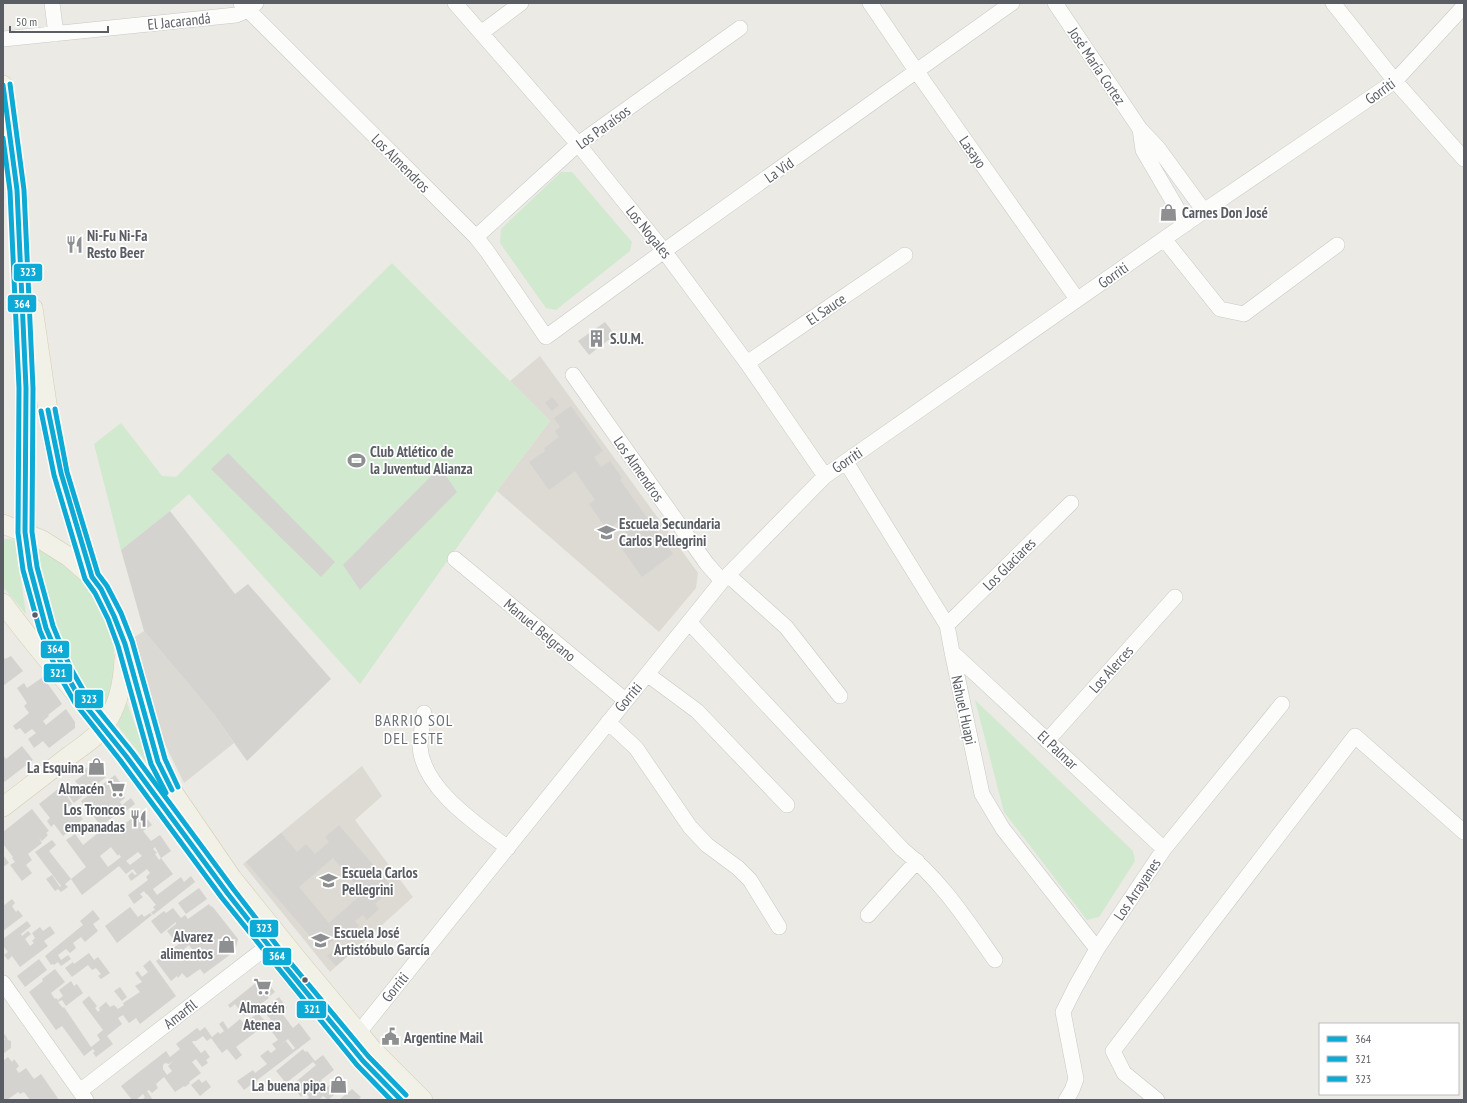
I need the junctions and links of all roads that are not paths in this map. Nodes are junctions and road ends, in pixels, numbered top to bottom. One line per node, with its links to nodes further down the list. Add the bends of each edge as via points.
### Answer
1 (52, 3): 12 (street)
2 (455, 3): 11 (street, Los Nogales)
3 (521, 3): 11 (street)
4 (870, 3): 14 (street, Lasayo)
5 (1012, 3): 14 (street, La Vid)
6 (1054, 3): 18 (street, José María Cortez)
7 (1333, 3): 15 (street)
8 (248, 6): 12 (street, El Jacarandá, via 236,15); 24 (street, Los Almendros)
9 (1464, 6): 15 (street, Gorriti)
10 (740, 28): 19 (street, Los Paraísos)
11 (481, 33): 19 (street, Los Nogales)
12 (56, 34): 13 (street, El Jacarandá)
13 (3, 38)
14 (917, 72): 27 (street, La Vid); 29 (street, Lasayo)
15 (1395, 81): 20 (street); 22 (street, Gorriti)
16 (3, 85): 17 (main road)
17 (4, 106): 21 (main road)
18 (1140, 129): 22 (street, José María Cortez, via 1158,148); 23 (street, José María Cortez, via 1143,150)
19 (578, 144): 24 (street, Los Paraísos); 27 (street, Los Nogales)
20 (1464, 159)
21 (17, 190): 36 (main road, via 26,388); 38 (main road, via 51,432 61,476)
22 (1204, 211): 23 (street, Gorriti)
23 (1186, 224): 25 (street, Gorriti)
24 (476, 238): 30 (street, Los Almendros)
25 (1164, 239): 26 (street, via 1220,308 1244,314); 29 (street, Gorriti)
26 (1337, 245)
27 (664, 251): 30 (street, La Vid); 31 (street, Los Nogales)
28 (905, 255): 31 (street, El Sauce)
29 (1077, 299): 33 (street, Gorriti)
30 (546, 337)
31 (747, 363): 34 (street, Los Nogales)
32 (573, 375): 39 (street, Los Almendros, via 707,564)
33 (846, 462): 34 (street, Gorriti); 43 (street, Nahuel Huapi)
34 (825, 476): 39 (street, Gorriti)
35 (1071, 503): 43 (street, Los Glaciares)
36 (12, 529): 38 (main road, via 42,540 69,557); 49 (main road, via 30,568 46,628 64,670)
37 (455, 559): 48 (street, Manuel Belgrano)
38 (92, 577): 44 (main road, via 101,589)
39 (725, 578): 42 (street, Gorriti); 47 (street, Los Almendros, via 786,627)
40 (1175, 597): 54 (street, Los Alerces)
41 (3, 603): 49 (main road)
42 (689, 622): 46 (street, Gorriti); 62 (street, via 902,849)
43 (948, 626): 45 (street, Nahuel Huapi)
44 (125, 644): 53 (main road, via 121,686 111,715); 65 (main road, via 158,762 173,792)
45 (952, 652): 54 (street, El Palmar); 66 (street, Nahuel Huapi, via 982,794 1003,829)
46 (647, 674): 48 (street, Gorriti); 57 (street, via 697,711)
47 (840, 696)
48 (625, 700): 52 (street, Gorriti)
49 (84, 704): 53 (main road); 55 (main road, via 91,722)
50 (1282, 704): 61 (street, Los Arrayanes)
51 (424, 713): 60 (street, via 420,746 425,769 447,799)
52 (608, 722): 60 (street, Gorriti); 64 (street, via 636,748 690,827 707,845 750,880)
53 (103, 728): 55 (main road); 56 (main road)
54 (1047, 741): 61 (street, El Palmar)
55 (87, 742): 56 (main road, via 112,749); 58 (main road)
56 (128, 758): 65 (main road, via 228,894)
57 (787, 805)
58 (3, 807)
59 (1464, 832): 74 (street, via 1355,736 1114,1051 1124,1073)
60 (508, 848): 69 (street, Gorriti)
61 (1164, 849): 66 (street, Los Arrayanes)
62 (917, 861): 63 (street); 67 (street, via 949,895)
63 (868, 915)
64 (779, 927)
65 (274, 941): 69 (main road); 70 (street, Amarfil)
66 (1097, 949): 73 (street, Los Arrayanes, via 1063,1012 1076,1079)
67 (995, 960)
68 (3, 984): 70 (street)
69 (355, 1038): 71 (main road, via 363,1061); 72 (main road, via 374,1050)
70 (83, 1096)
71 (400, 1100)
72 (423, 1100)
73 (1066, 1100)
74 (1157, 1100)

